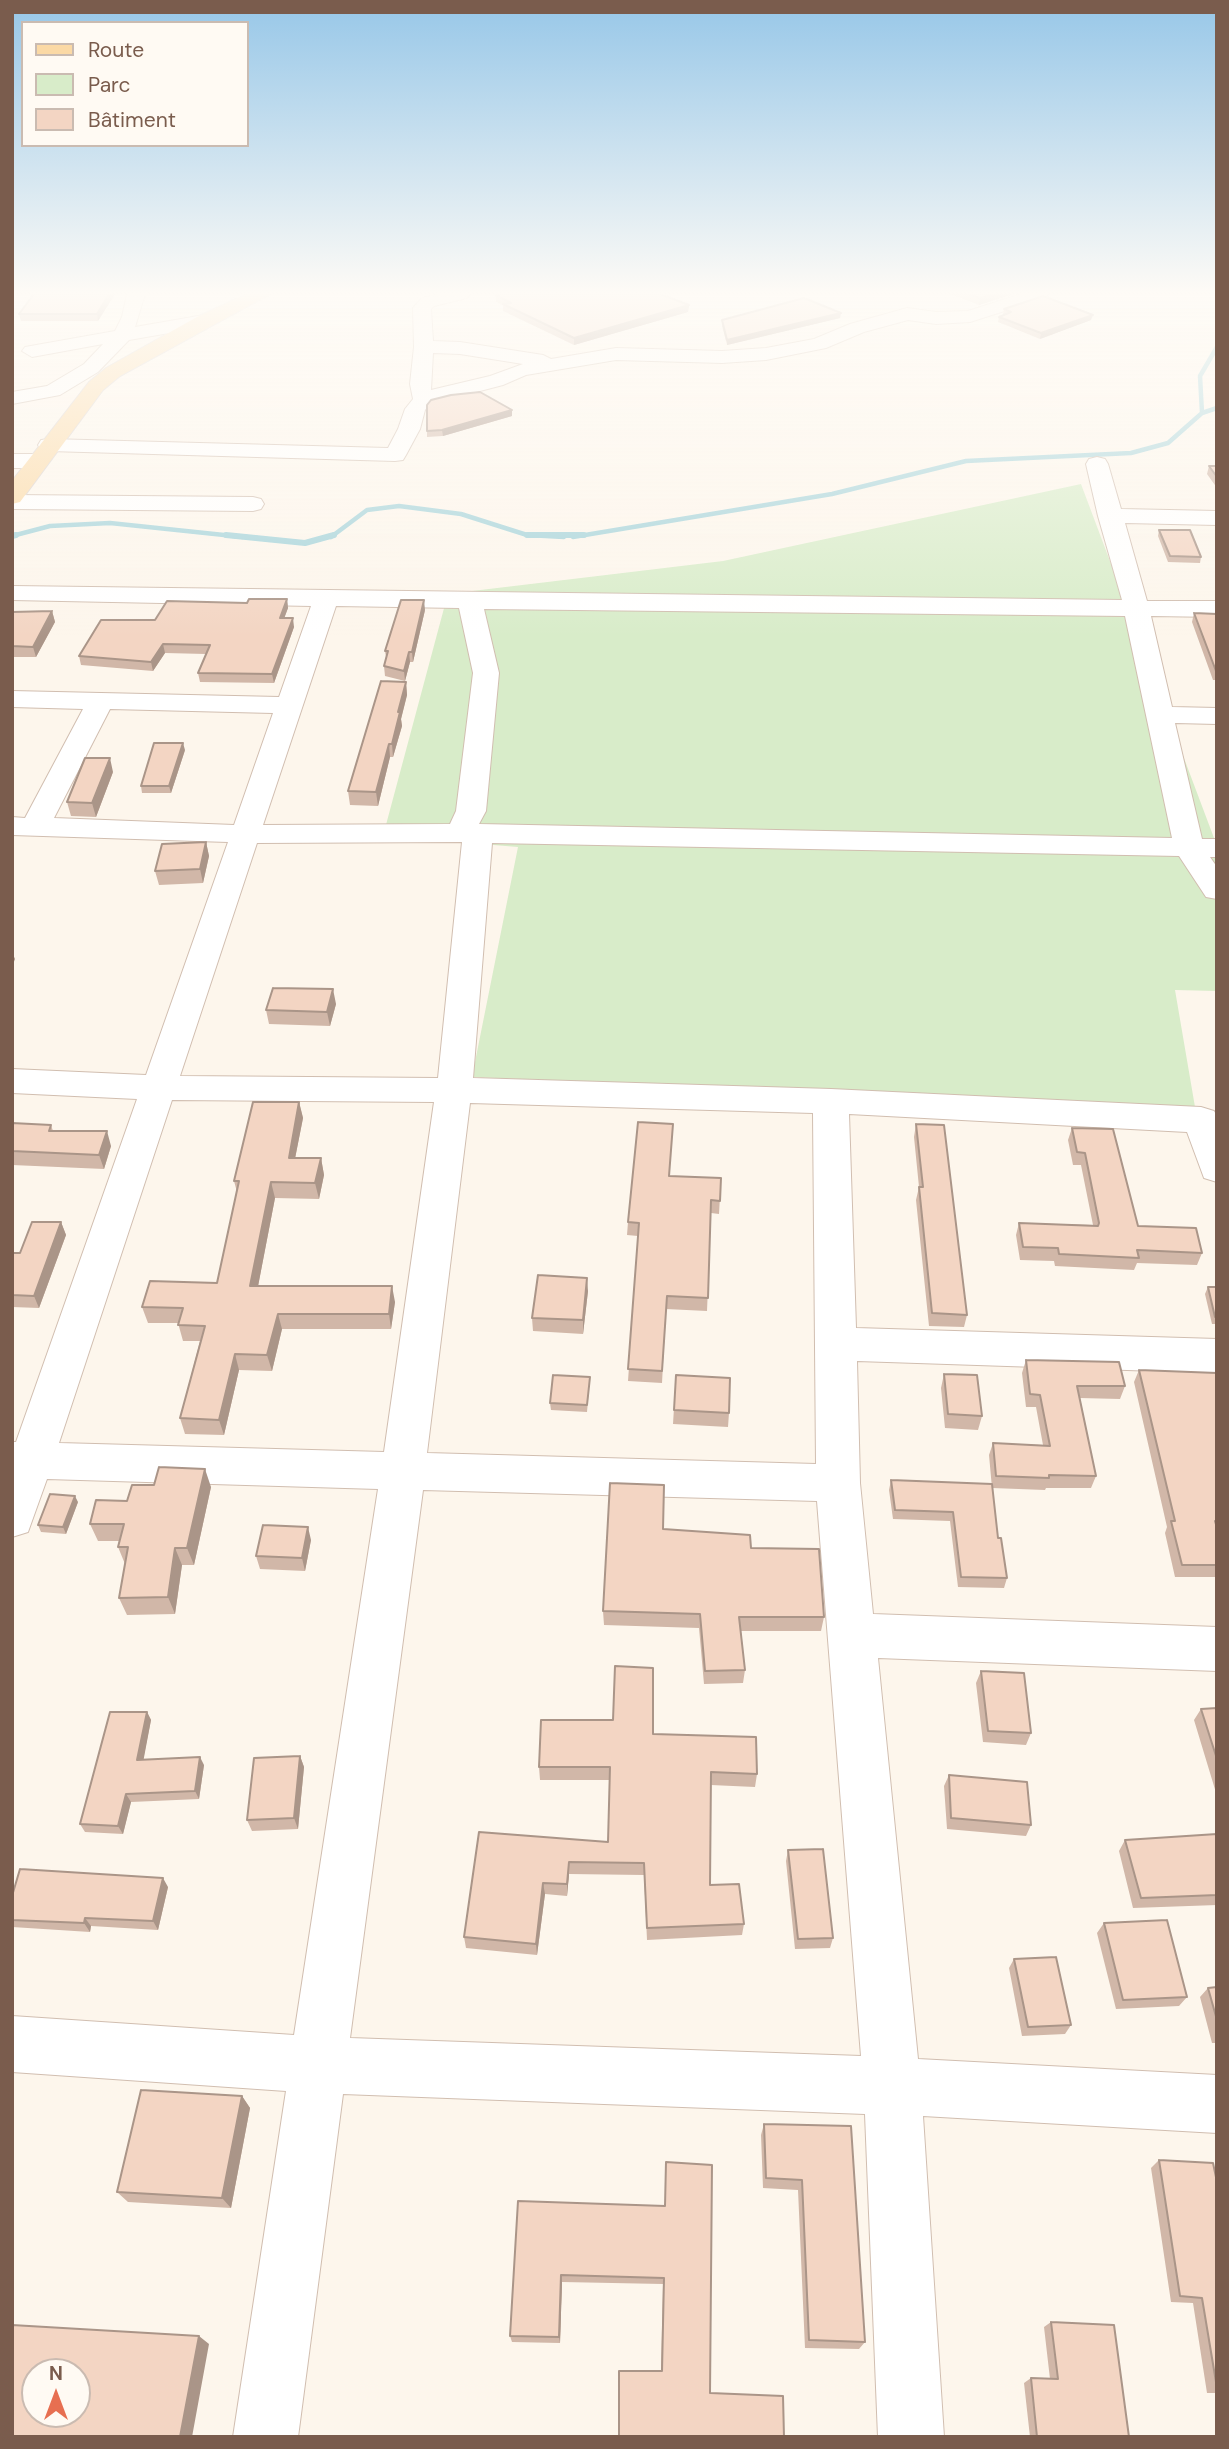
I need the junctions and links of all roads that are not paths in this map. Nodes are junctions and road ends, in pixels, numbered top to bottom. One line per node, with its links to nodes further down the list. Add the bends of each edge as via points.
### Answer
1 (78, 408): 3 (main road)
2 (416, 408): 3 (street, via 395,455)
3 (43, 453): 4 (street); 6 (main road)
4 (12, 461)
5 (1097, 464): 8 (street)
6 (12, 499): 7 (street)
7 (253, 504)
8 (1109, 516): 9 (street); 13 (street)
9 (1217, 518)
10 (12, 593): 11 (street)
11 (326, 598): 12 (street); 17 (street)
12 (470, 601): 13 (street); 22 (street, via 486,673)
13 (1136, 607): 14 (street); 18 (street)
14 (1217, 608)
15 (12, 699): 16 (street)
16 (101, 701): 17 (street); 20 (street)
17 (289, 705): 21 (street)
18 (1160, 715): 19 (street); 23 (street)
19 (1217, 716)
20 (24, 826): 21 (street)
21 (244, 834): 22 (street); 26 (street)
22 (469, 834): 23 (street); 27 (street)
23 (1203, 848): 24 (street)
24 (1217, 890)
25 (12, 1081): 26 (street)
26 (159, 1088): 27 (street); 33 (street)
27 (454, 1090): 28 (street); 34 (street)
28 (831, 1101): 29 (street); 31 (street)
29 (1209, 1132): 30 (street)
30 (1217, 1169)
31 (836, 1344): 32 (street); 35 (street)
32 (1217, 1356)
33 (22, 1460): 34 (street); 36 (street)
34 (403, 1472): 35 (street); 40 (street)
35 (838, 1483): 37 (street)
36 (12, 1518)
37 (852, 1635): 38 (street); 41 (street)
38 (1217, 1649)
39 (12, 2044): 40 (street)
40 (318, 2065): 41 (street); 43 (street)
41 (892, 2086): 42 (street); 44 (street)
42 (1217, 2104)
43 (265, 2437)
44 (912, 2437)

